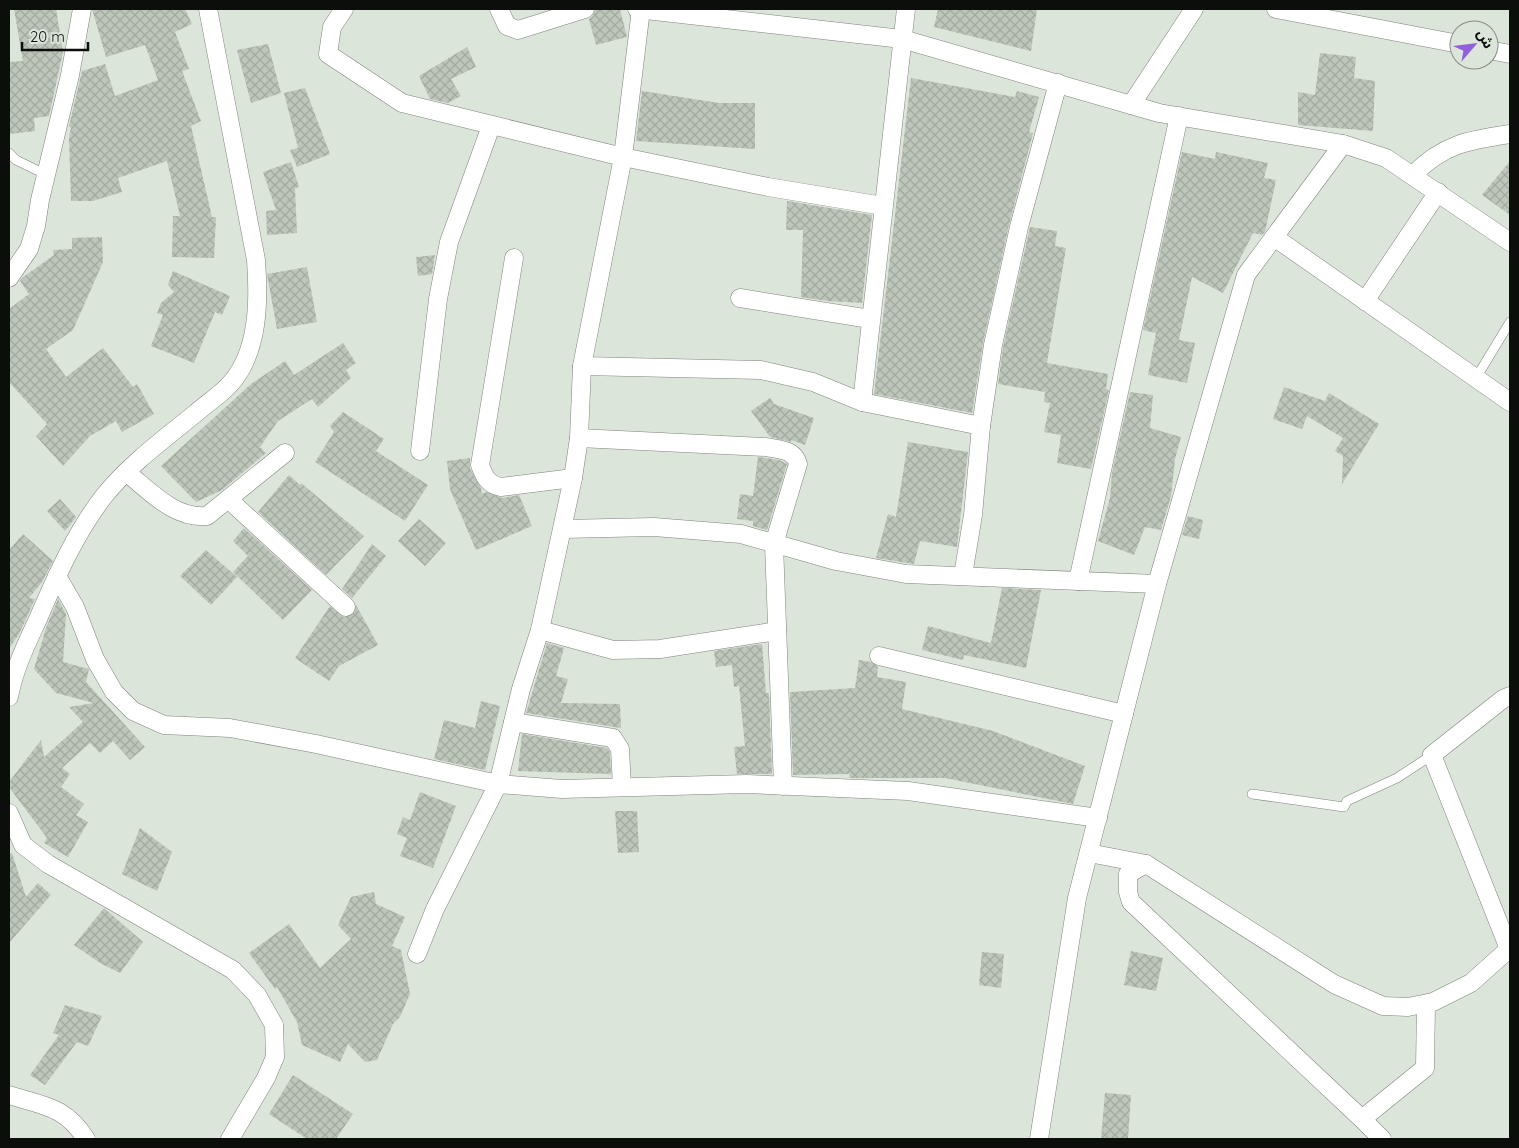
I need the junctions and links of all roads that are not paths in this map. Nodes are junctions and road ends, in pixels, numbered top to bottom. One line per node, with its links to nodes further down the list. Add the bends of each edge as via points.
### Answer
1 (82, 9): 21 (street)
2 (208, 9): 41 (street, via 256,260 258,295 254,328 245,362 231,384)
3 (344, 9): 16 (street, via 332,27 328,54 402,103)
4 (498, 9): 5 (street, via 507,26 518,30)
5 (585, 9)
6 (636, 9): 7 (street)
7 (641, 9): 11 (street); 20 (street)
8 (906, 9): 11 (street)
9 (1194, 9): 14 (street)
10 (1276, 9): 12 (street)
11 (902, 39): 13 (street); 24 (street)
12 (1449, 42)
13 (1058, 83): 14 (street); 37 (street, via 1019,227 993,345)
14 (1131, 104): 15 (street)
15 (1179, 116): 18 (street); 48 (street)
16 (491, 126): 20 (street); 39 (street, via 450,242 438,299)
17 (1510, 134): 22 (street, via 1458,144 1441,151)
18 (1343, 144): 22 (street, via 1386,158); 25 (street)
19 (9, 153): 21 (lane, via 16,160)
20 (623, 157): 24 (street, via 768,187); 33 (street)
21 (47, 175): 28 (street, via 29,249)
22 (1413, 175): 23 (street)
23 (1438, 192): 26 (street); 30 (street)
24 (883, 206): 31 (street)
25 (1274, 237): 30 (street); 49 (street, via 1246,275)
26 (1510, 242)
27 (514, 258): 42 (street, via 480,465 493,486)
28 (9, 278)
29 (740, 298): 31 (street)
30 (1365, 301): 34 (street)
31 (870, 319): 35 (street)
32 (1510, 322): 34 (lane)
33 (582, 366): 35 (street, via 761,370 813,382); 38 (street)
34 (1476, 378): 36 (street)
35 (862, 402): 37 (street)
36 (1510, 402)
37 (981, 426): 46 (street, via 973,515)
38 (579, 438): 42 (street); 45 (street, via 766,447 791,452 798,464)
39 (420, 451)
40 (285, 453): 43 (street)
41 (126, 472): 43 (street, via 171,509 192,518 207,516); 47 (street, via 86,521)
42 (573, 478): 44 (street)
43 (228, 499): 50 (street)
44 (563, 529): 45 (street, via 654,527 741,534); 51 (street)
45 (774, 544): 46 (street, via 836,561 906,574); 52 (street)
46 (963, 575): 48 (street)
47 (57, 576): 55 (street, via 13,674); 59 (street, via 75,607 95,659 114,692 134,711 164,725 230,728)
48 (1078, 581): 49 (street)
49 (1156, 584): 56 (street)
50 (346, 607)
51 (540, 630): 52 (street, via 613,650 660,649); 57 (street)
52 (777, 631): 60 (street)
53 (879, 656): 56 (street)
54 (1510, 696): 58 (street)
55 (9, 697)
56 (1124, 714): 64 (street)
57 (513, 722): 59 (street); 61 (street, via 613,738 620,749)
58 (1432, 755): 62 (lane, via 1397,778 1347,801 1344,808); 67 (street)
59 (498, 784): 61 (street, via 562,789); 68 (street, via 435,909)
60 (784, 786): 61 (street); 64 (street, via 908,791)
61 (622, 787)
62 (1252, 794)
63 (9, 813): 73 (street, via 23,845 48,864 233,970 257,995 274,1025 275,1057)
64 (1098, 818): 65 (street)
65 (1089, 853): 66 (street); 74 (street, via 1077,898)
66 (1146, 864): 69 (street, via 1334,984 1383,1006); 71 (street, via 1128,874 1131,902)
67 (1510, 949): 69 (street, via 1471,982)
68 (417, 954)
69 (1426, 1004): 71 (street, via 1425,1068)
70 (9, 1095): 72 (street, via 55,1109 76,1123)
71 (1362, 1119): 75 (street)
72 (86, 1139)
73 (230, 1139)
74 (1039, 1139)
75 (1382, 1139)

